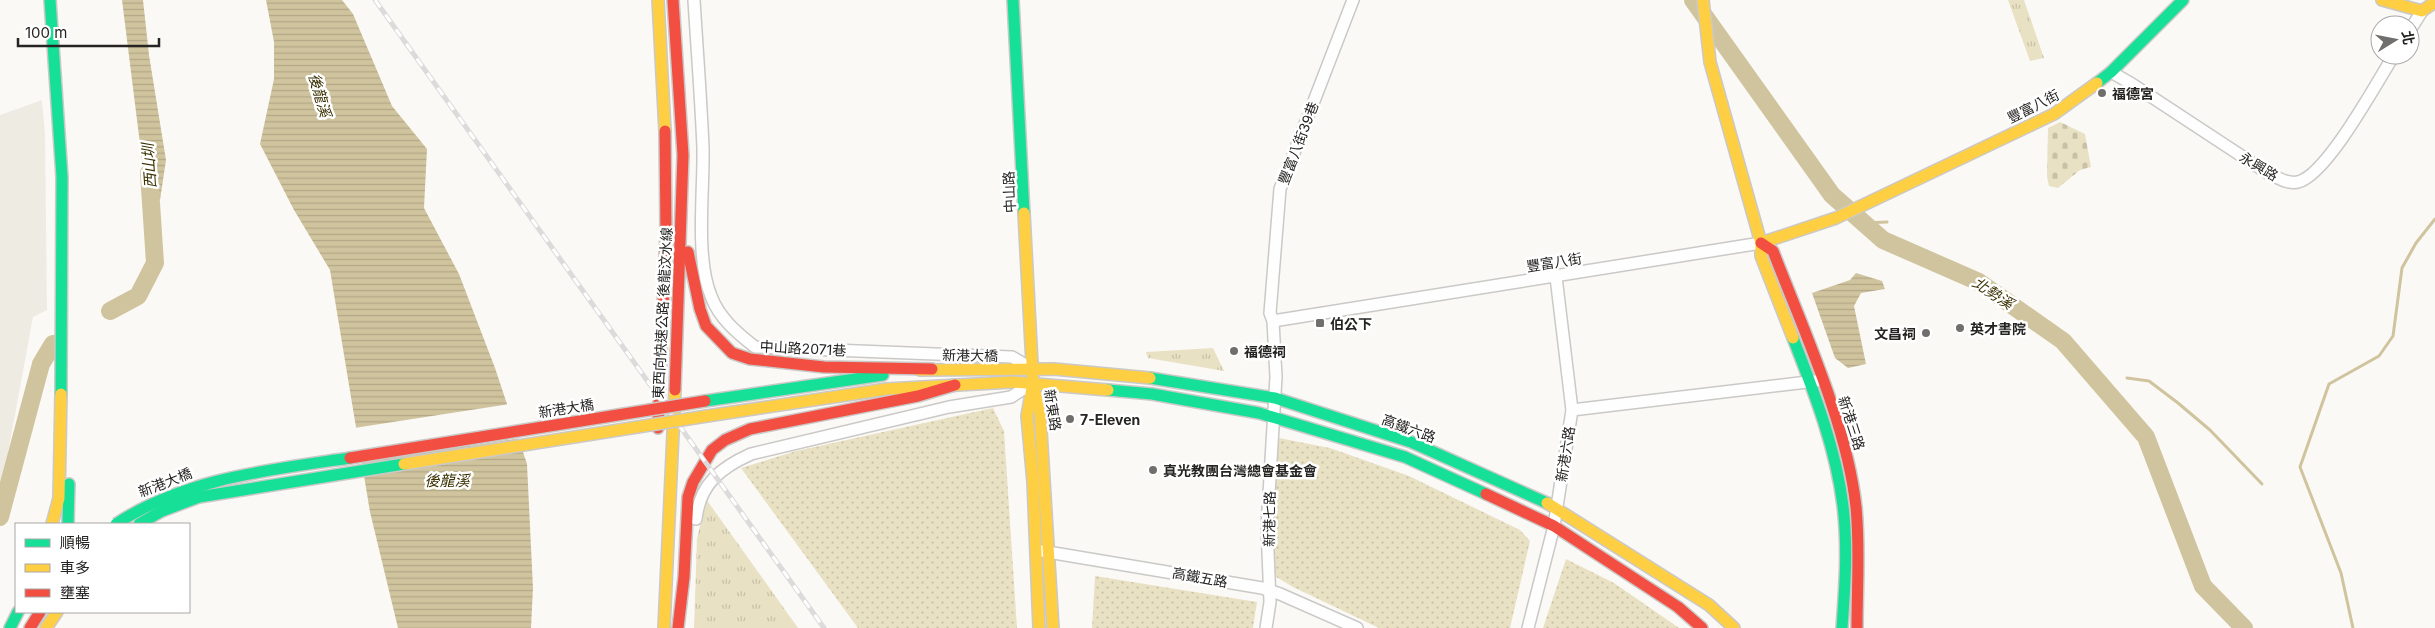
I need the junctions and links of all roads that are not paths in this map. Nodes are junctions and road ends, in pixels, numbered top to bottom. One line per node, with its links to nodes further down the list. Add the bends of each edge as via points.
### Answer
1 (50, 0): 35 (main road, via 62,177 63,294 59,498)
2 (60, 0): 18 (main road, via 72,176)
3 (658, 0): 32 (main road, 東西向快速公路 後龍汶水線, via 667,169)
4 (673, 0): 16 (main road, 東西向快速公路 後龍汶水線, via 682,155)
5 (694, 0): 23 (street, 中山路2071巷, via 703,149 702,252 710,296 724,320 755,347 811,353 892,350 1012,357)
6 (1013, 0): 23 (main road, 中山路)
7 (1353, 0): 20 (street, 豐富八街39巷, via 1280,189 1270,313)
8 (1703, 0): 17 (main road, 新港三路, via 1710,62)
9 (2183, 0): 15 (main road, 豐富八街)
10 (2382, 0): 12 (main road)
11 (2435, 2): 12 (main road)
12 (2422, 11): 13 (street)
13 (2419, 15)
14 (2388, 65): 15 (street, 永興路, via 2336,147 2310,177 2298,182 2286,182 2270,174)
15 (2110, 72): 17 (main road, 豐富八街, via 2054,114 1836,218)
16 (682, 223): 22 (main road, via 706,326 732,353 750,360 824,367); 49 (main road, 東西向快速公路 後龍汶水線)
17 (1761, 243): 19 (street, 豐富八街); 24 (main road, 新港三路, via 1773,251); 25 (main road, 新港三路, via 1761,256)
18 (74, 273)
19 (1556, 277): 20 (street, 豐富八街); 29 (street, 新港六路)
20 (1273, 321): 28 (street, 新港七路)
21 (73, 322): 36 (main road)
22 (932, 369): 23 (main road, 新港大橋); 37 (main road, 新港大橋, bridge, via 705,401 197,484 138,508)
23 (1032, 369): 26 (main road, 中山路); 28 (main road, 高鐵六路, via 1155,378)
24 (1822, 380): 25 (street); 60 (main road, 新港三路, via 1848,460 1856,506)
25 (1809, 382): 29 (street); 59 (main road, 新港三路, via 1841,488 1844,535)
26 (1033, 383): 27 (main road, 新港大橋); 30 (main road, via 1152,394); 33 (street, via 1011,398 949,407); 40 (main road, 新東路, via 1027,416); 41 (main road, 新東路, via 1040,414)
27 (956, 385): 38 (main road, 新港大橋, bridge, via 887,388 209,495 162,511); 50 (main road, via 918,396 750,429 712,450 688,497)
28 (1275, 398): 30 (street, 新港七路); 34 (main road, 高鐵六路, via 1411,442)
29 (1572, 410): 34 (street, 新港六路)
30 (1274, 418): 39 (main road, via 1405,458); 42 (street, 新港七路, via 1267,527)
31 (806, 420): 33 (street)
32 (658, 441)
33 (805, 441): 51 (street, via 751,454 728,464 708,484 698,501 691,557)
34 (1557, 509): 39 (street, 新港六路); 58 (main road, 高鐵六路, via 1709,605)
35 (52, 523)
36 (68, 523)
37 (117, 523)
38 (141, 523)
39 (1554, 526): 56 (street, 新港六路); 57 (main road, via 1678,607)
40 (1036, 550): 41 (street, 高鐵五路); 52 (main road, 新東路)
41 (1050, 552): 42 (street, 高鐵五路); 53 (main road, 新東路)
42 (1270, 590): 54 (street, 新港七路); 55 (street, 高鐵五路)
43 (18, 613): 47 (main road)
44 (39, 613): 46 (main road)
45 (56, 613): 48 (main road)
46 (31, 626)
47 (10, 628)
48 (46, 628)
49 (664, 628)
50 (678, 628)
51 (688, 628)
52 (1039, 628)
53 (1053, 628)
54 (1266, 628)
55 (1357, 628)
56 (1528, 628)
57 (1702, 628)
58 (1734, 628)
59 (1842, 628)
60 (1857, 628)

